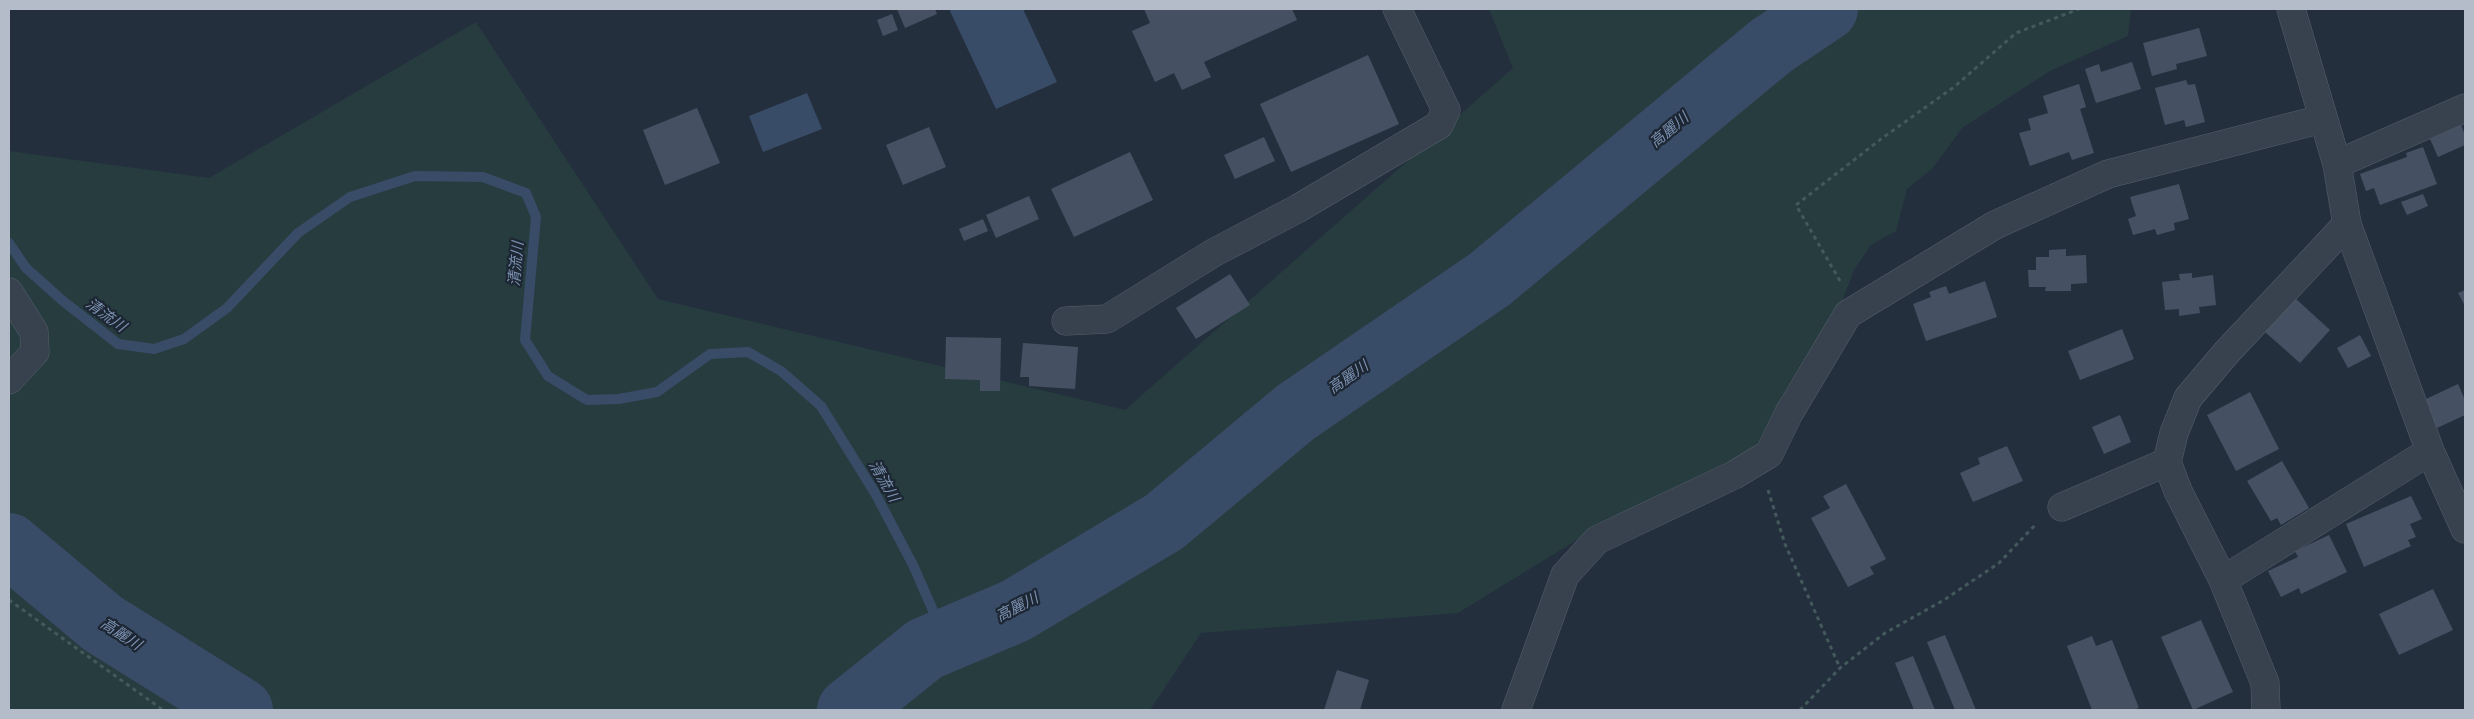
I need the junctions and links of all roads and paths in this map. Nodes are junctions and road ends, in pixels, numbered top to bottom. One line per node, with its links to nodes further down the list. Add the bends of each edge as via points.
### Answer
1 (1397, 9): 10 (street, via 1446,110 1439,125 1215,252 1107,319)
2 (2079, 9): 9 (path, via 2016,34 1954,87 1796,205)
3 (2291, 9): 5 (street)
4 (2465, 108): 6 (street)
5 (2322, 119): 6 (street); 9 (street, via 2108,174 1995,225)
6 (2336, 164): 7 (street)
7 (2347, 224): 12 (street); 14 (street, via 2188,398 2174,433)
8 (9, 292): 11 (street, via 34,332 35,352)
9 (1856, 309): 13 (street, via 1848,314 1789,413)
10 (1066, 322)
11 (12, 375)
12 (2430, 451): 16 (street); 17 (street)
13 (1769, 454): 19 (path, via 1768,488 1786,544); 21 (street, via 1734,475 1597,540 1565,575)
14 (2168, 462): 15 (street); 17 (street, via 2178,491)
15 (2062, 507): 19 (path, via 2033,526 1999,563 1944,600 1885,633)
16 (2465, 529)
17 (2223, 580): 23 (street, via 2265,683)
18 (9, 600): 20 (path)
19 (1840, 668): 22 (path)
20 (163, 710)
21 (1516, 710)
22 (1800, 710)
23 (2266, 710)

